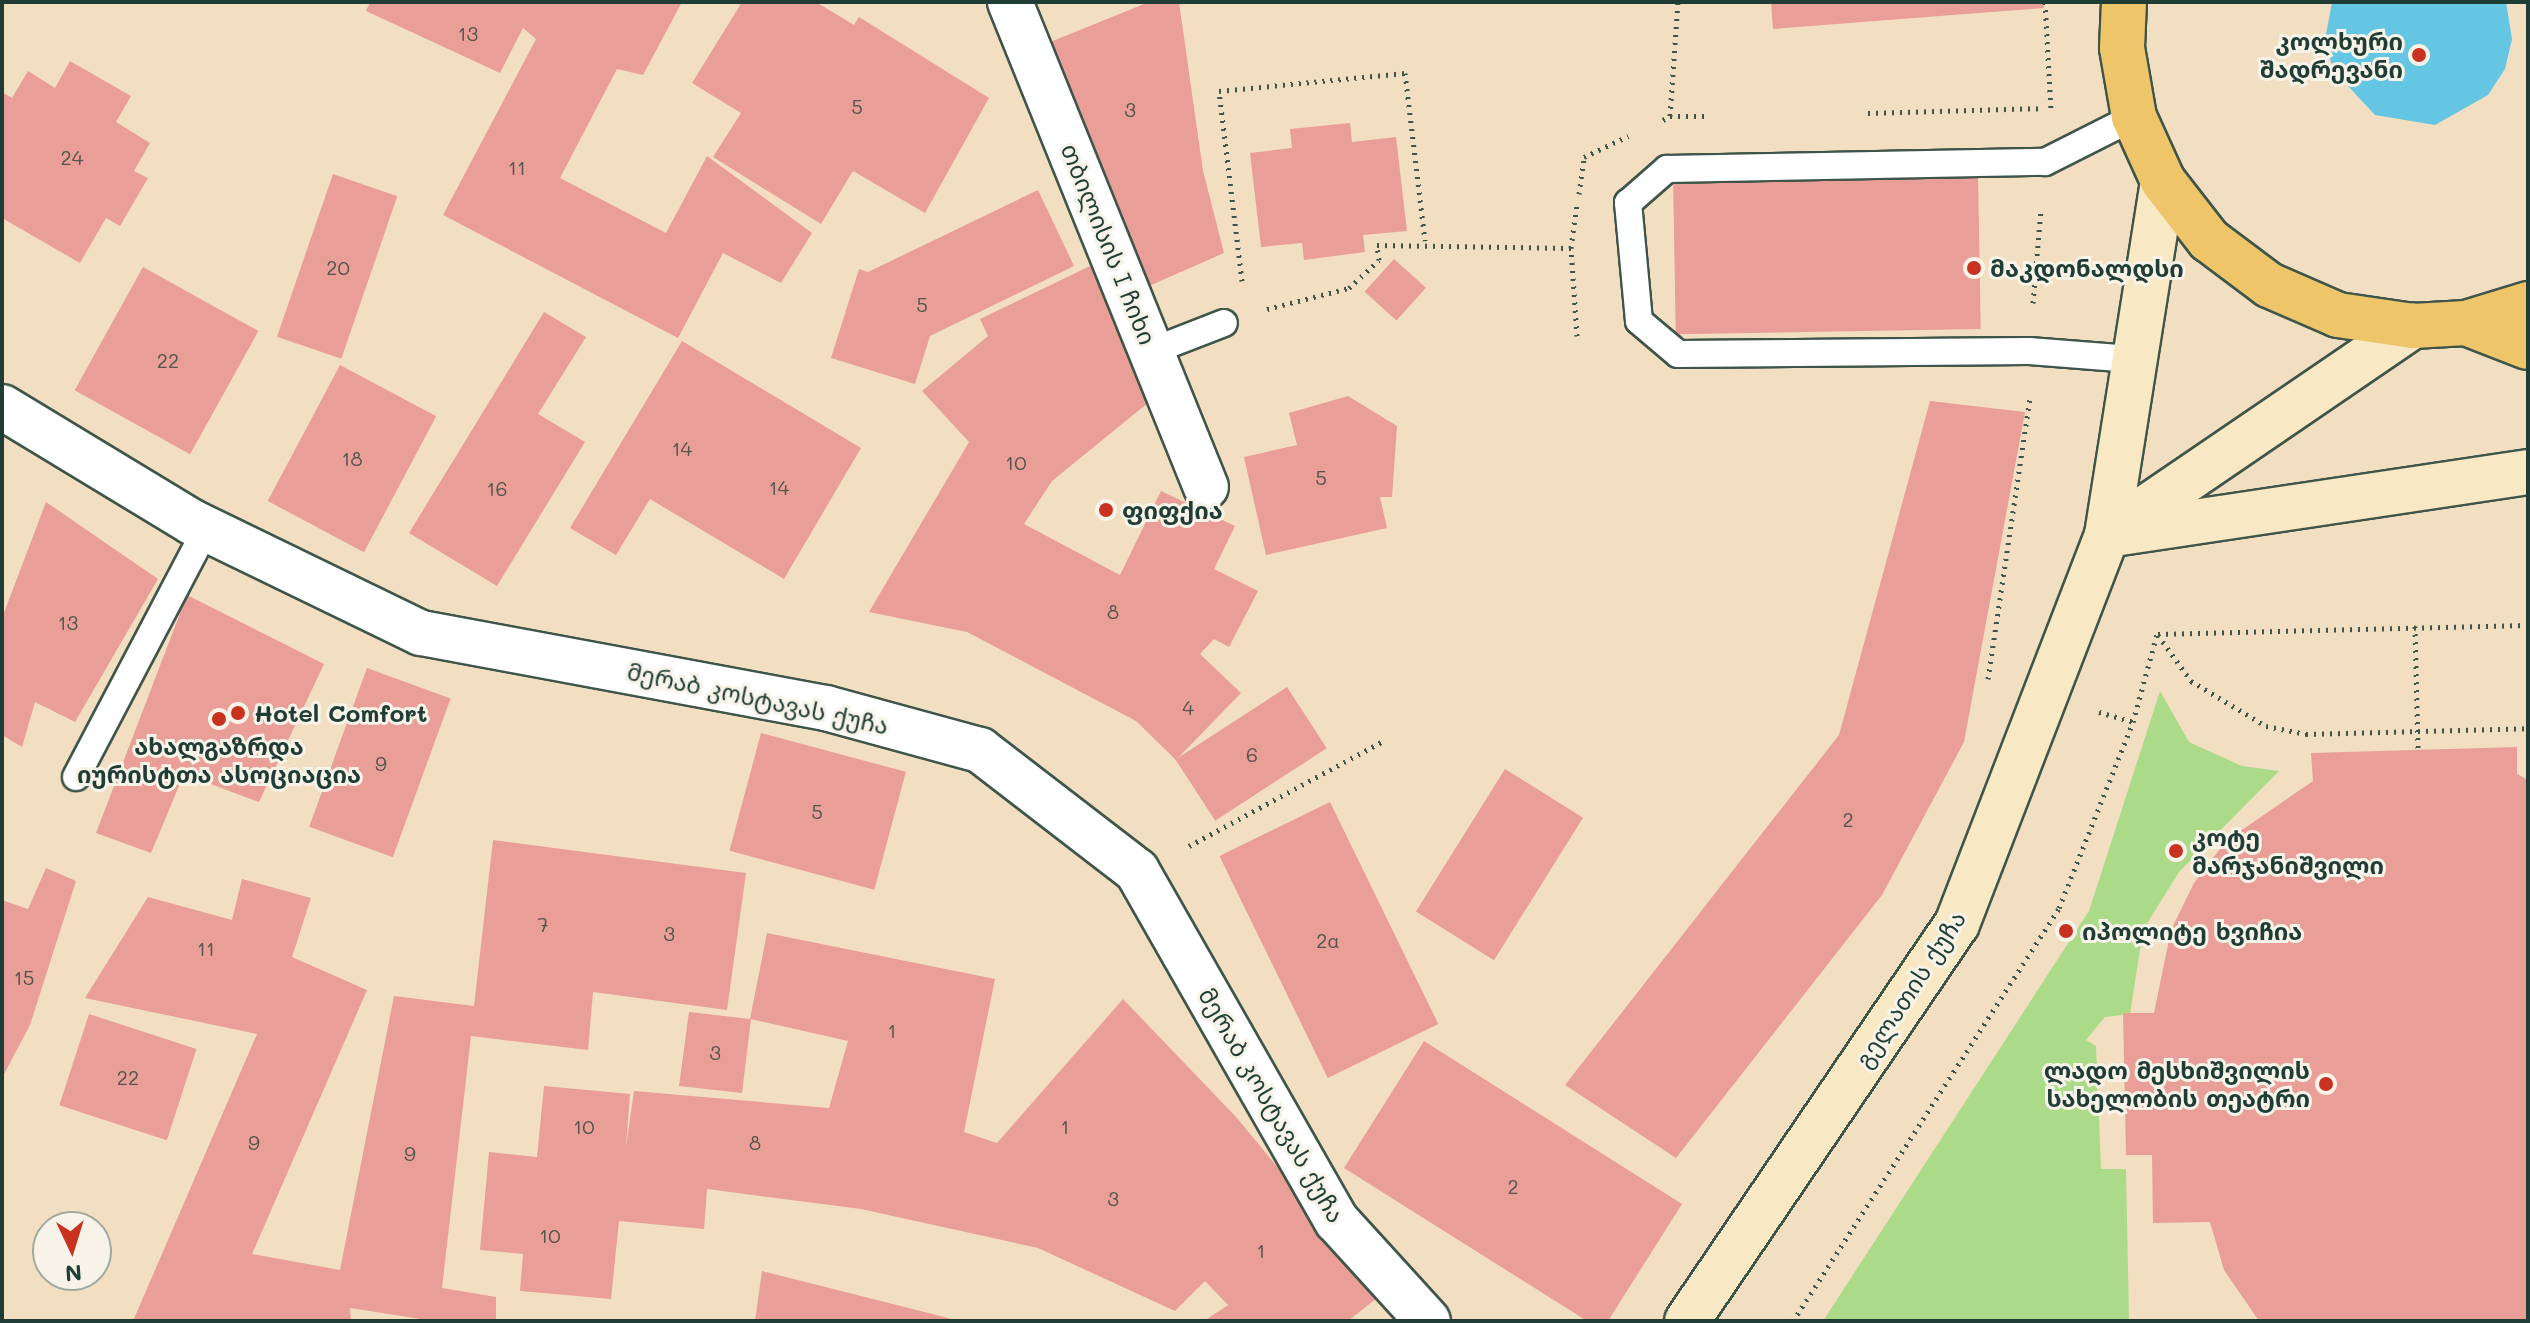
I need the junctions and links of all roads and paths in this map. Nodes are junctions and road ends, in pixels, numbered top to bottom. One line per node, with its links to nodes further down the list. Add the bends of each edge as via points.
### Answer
1 (1010, 2): 16 (street, თბილისის I ჩიხი)
2 (2045, 2): 4 (path)
3 (2124, 2): 6 (main road, via 2122,48)
4 (2051, 108): 5 (path); 7 (path)
5 (1852, 114)
6 (2134, 117): 7 (lane); 8 (main road)
7 (2045, 162): 17 (path); 17 (lane, via 1667,169 1628,203 1639,321 1678,354)
8 (2163, 181): 14 (main road, via 2209,240 2269,285 2338,315); 18 (main road, გელათის ქუჩა)
9 (1425, 241): 10 (path); 12 (path, via 1377,245 1379,260 1349,288); 12 (path, via 1405,73 1219,91)
10 (1571, 248)
11 (2528, 304): 13 (main road)
12 (1235, 319): 16 (lane)
13 (2466, 323): 14 (main road); 15 (main road)
14 (2413, 326): 23 (main road)
15 (2528, 347)
16 (1152, 351): 21 (street, თბილისის I ჩიხი)
17 (2029, 351): 18 (lane); 27 (path, via 2031,411 1986,689)
18 (2131, 359): 23 (main road, გელათის ქუჩა)
19 (2, 407): 22 (street, მერაბ კოსტავას ქუჩა)
20 (2528, 472): 23 (main road)
21 (1206, 487)
22 (206, 529): 33 (lane); 34 (street, მერაბ კოსტავას ქუჩა, via 421,633 826,708 980,750)
23 (2107, 535): 27 (main road, გელათის ქუჩა)
24 (2528, 625): 25 (path)
25 (2415, 626): 26 (path); 30 (path)
26 (2157, 634): 28 (path); 30 (path, via 2191,681 2266,726 2306,734)
27 (2043, 696): 28 (path); 36 (main road, გელათის ქუჩა, via 1957,924)
28 (2133, 722): 37 (path, via 2059,908)
29 (2528, 728): 30 (path)
30 (2417, 732): 32 (path)
31 (1385, 740): 34 (path)
32 (2418, 750)
33 (76, 777)
34 (1137, 871): 35 (street, მერაბ კოსტავას ქუჩა, via 1337,1221)
35 (1428, 1321)
36 (1687, 1321)
37 (1793, 1321)

